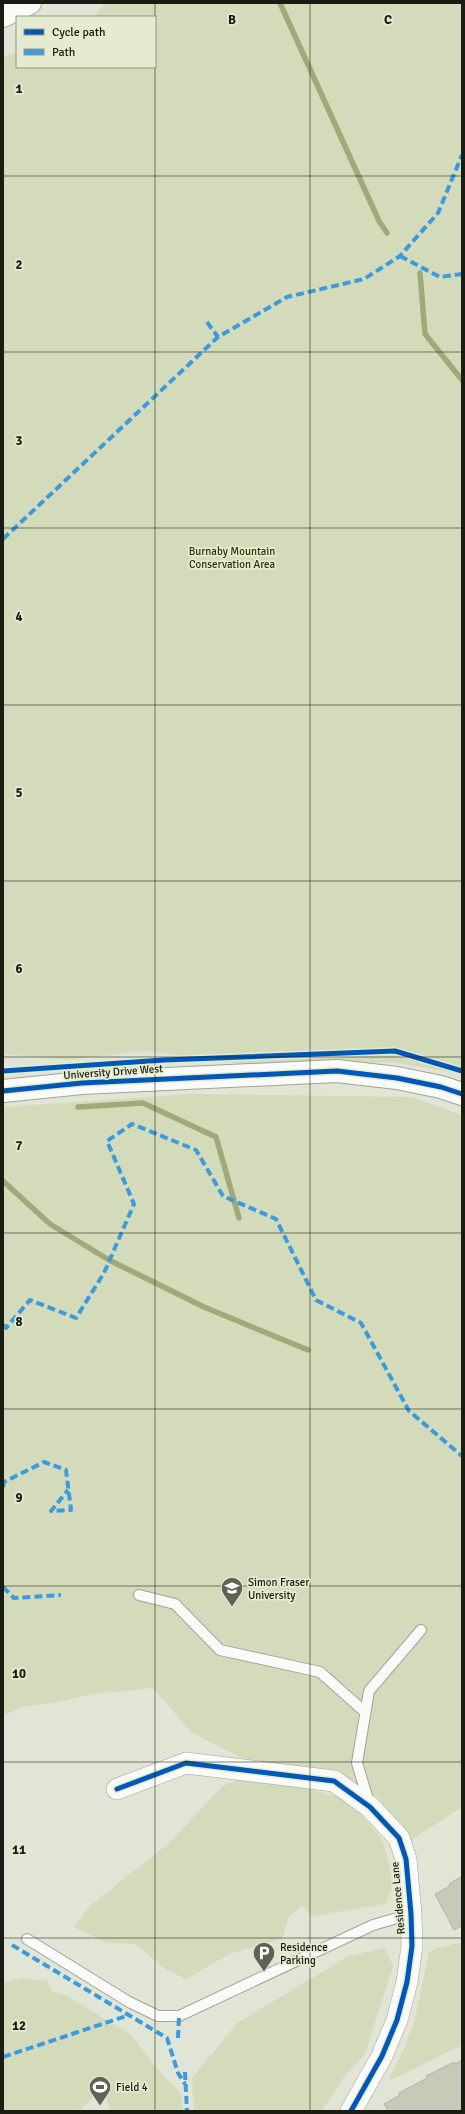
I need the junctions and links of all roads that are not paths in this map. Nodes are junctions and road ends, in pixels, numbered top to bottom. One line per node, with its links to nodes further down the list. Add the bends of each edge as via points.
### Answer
1 (30, 3): 2 (street)
2 (3, 16)
3 (3, 1092): 4 (street, University Drive West, via 82,1082 337,1071 397,1078)
4 (462, 1094)
5 (140, 1595): 7 (lane, via 175,1604 220,1650 320,1672)
6 (421, 1630): 7 (lane, via 369,1691)
7 (365, 1712): 9 (lane, via 357,1763)
8 (117, 1789): 9 (street, Residence Lane, via 186,1763 334,1781)
9 (370, 1807): 10 (street, Residence Lane, via 399,1838 406,1858)
10 (411, 1914): 11 (lane, via 373,1925 179,2016 158,2016 129,2002); 12 (street, Residence Lane, via 412,1946 407,1982 397,2020 372,2076)
11 (27, 1939)
12 (351, 2111)

